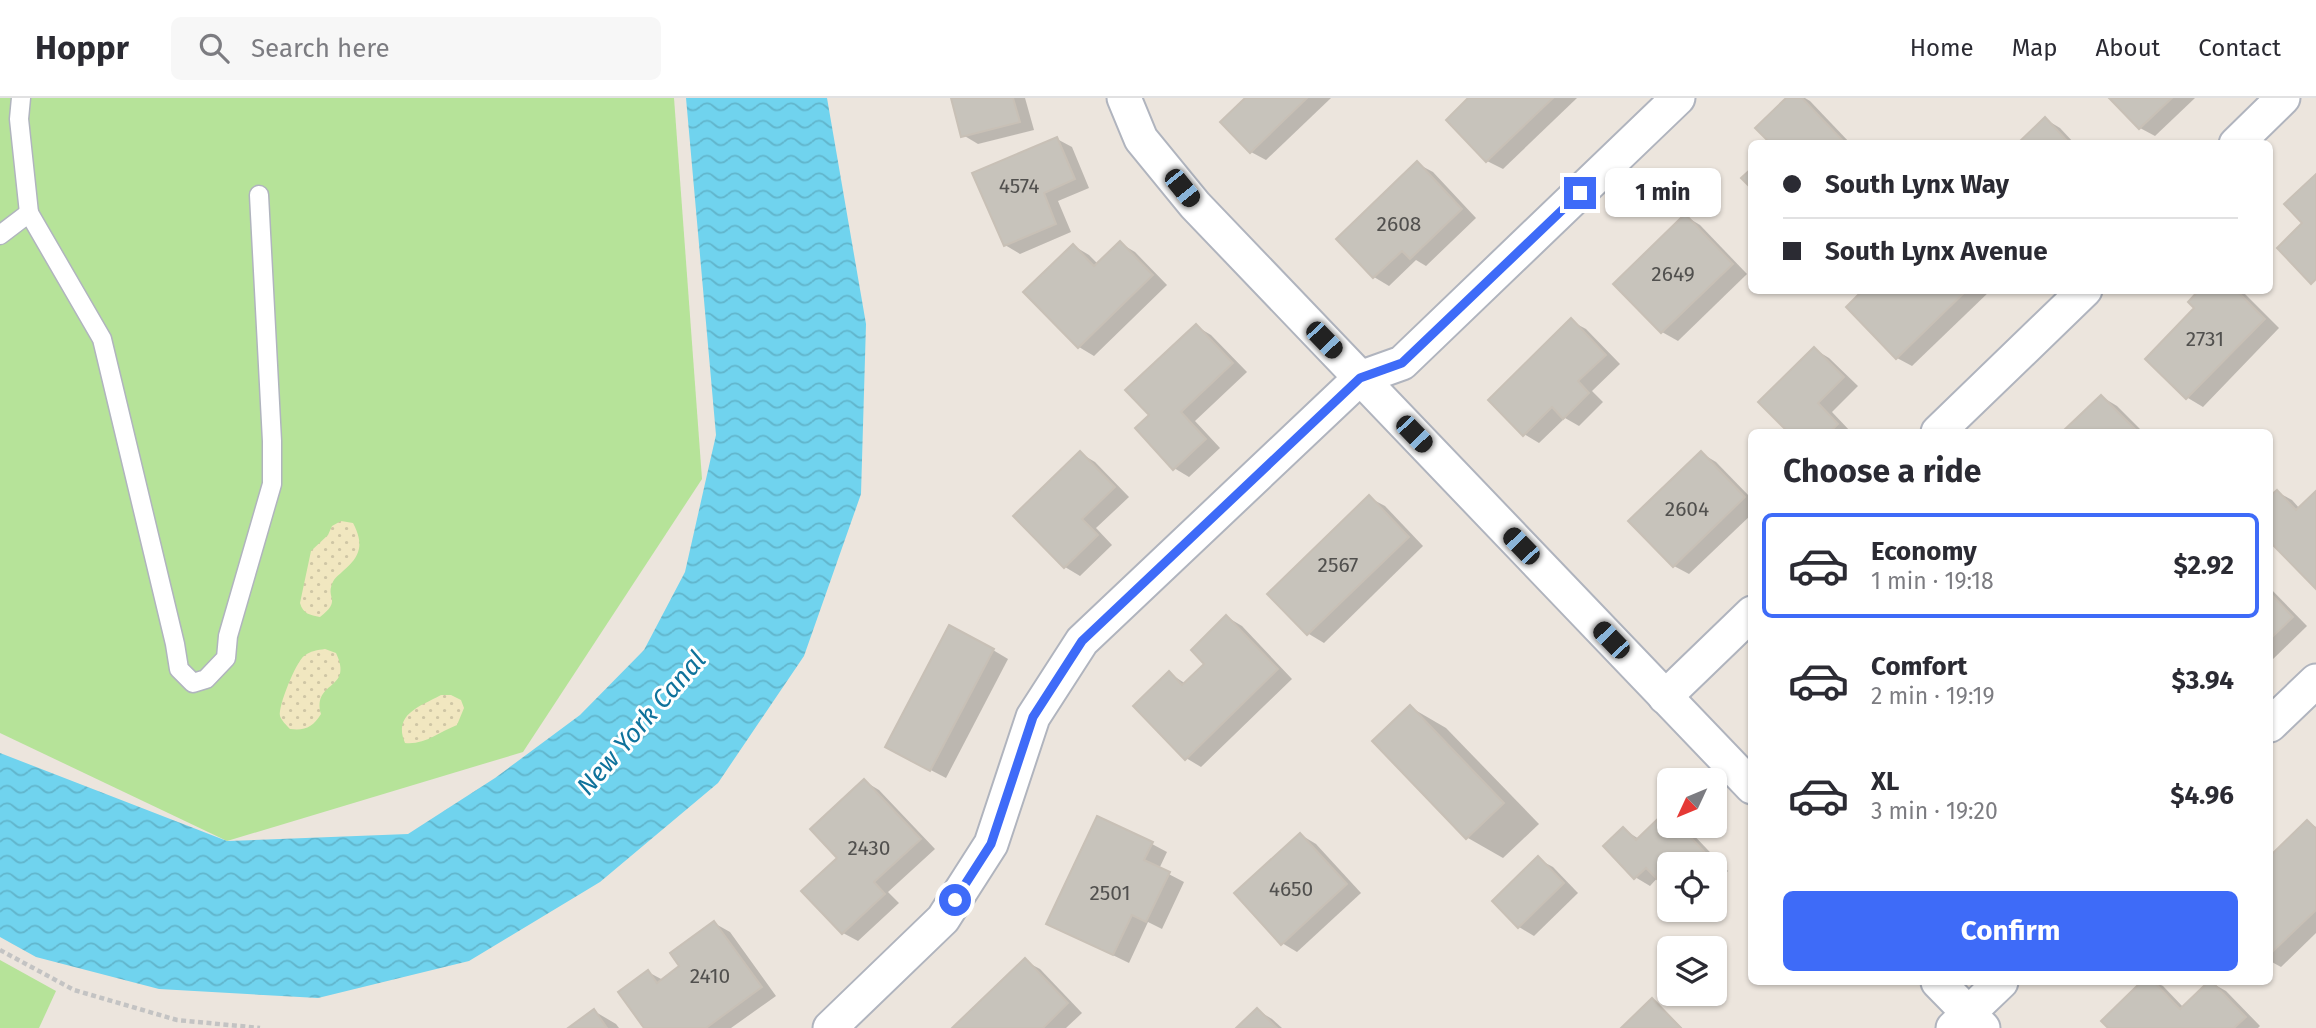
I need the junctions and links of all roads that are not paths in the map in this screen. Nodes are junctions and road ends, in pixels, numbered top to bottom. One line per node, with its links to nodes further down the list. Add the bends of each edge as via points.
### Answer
1 (21, 98): 7 (lane)
2 (1124, 98): 10 (street, via 1141,139 1195,205)
3 (1678, 98): 10 (street, via 1402,363)
4 (2283, 98): 5 (street)
5 (2240, 140)
6 (258, 195): 7 (lane, via 272,484 228,636 226,658 206,679 193,683 179,669 102,339)
7 (29, 213): 8 (lane)
8 (0, 235)
9 (2081, 294): 11 (street)
10 (1360, 378): 14 (street); 20 (street, via 1082,641 1033,717 991,844 943,919)
11 (1941, 429)
12 (1748, 617): 14 (street)
13 (2316, 681): 15 (street)
14 (1665, 697): 16 (street)
15 (2273, 722)
16 (1748, 783)
17 (1940, 985): 19 (street)
18 (1999, 985): 19 (street)
19 (1968, 1023)
20 (830, 1028)

